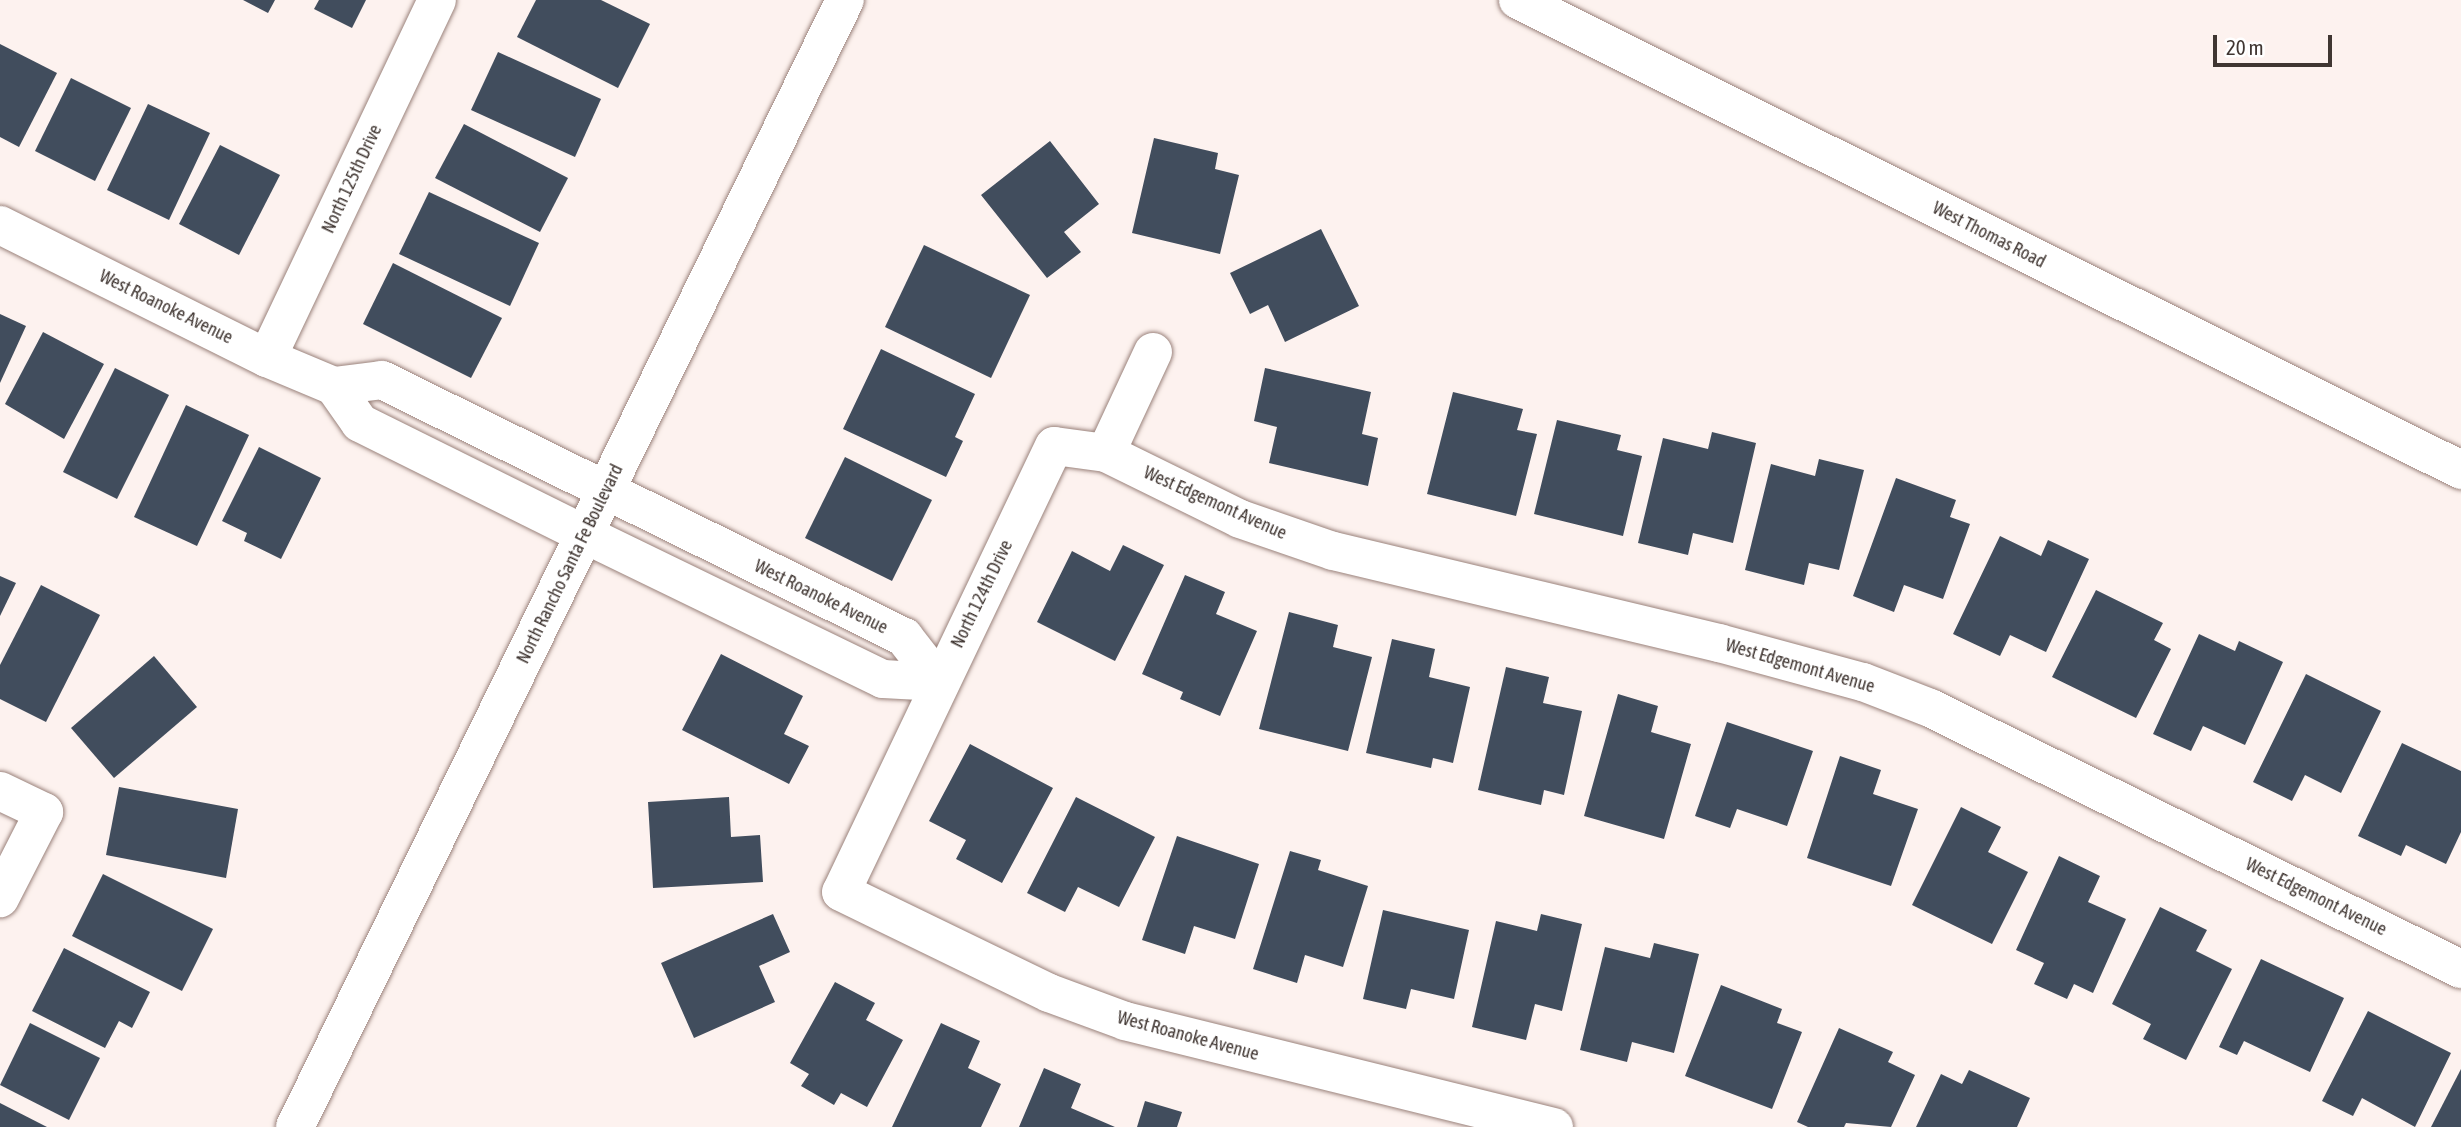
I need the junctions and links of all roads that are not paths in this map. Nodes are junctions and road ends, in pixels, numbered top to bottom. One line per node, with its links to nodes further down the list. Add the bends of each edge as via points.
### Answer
1 (437, 0): 6 (street, North 125th Drive)
2 (845, 0): 10 (street, North Rancho Santa Fe Boulevard)
3 (1518, 0): 9 (street, West Thomas Road)
4 (0, 225): 6 (street, West Roanoke Avenue)
5 (1153, 352): 8 (street)
6 (267, 358): 7 (street, West Roanoke Avenue)
7 (334, 386): 10 (street, West Roanoke Avenue, via 382,380); 11 (street, via 360,423)
8 (1106, 453): 12 (street, North 124th Drive, via 1054,446); 16 (street, West Edgemont Avenue, via 1240,519 1333,551 1863,682 1930,708)
9 (2461, 470)
10 (605, 491): 11 (street, North Rancho Santa Fe Boulevard); 12 (street, West Roanoke Avenue, via 904,637)
11 (584, 534): 12 (street, via 883,679); 17 (street, North Rancho Santa Fe Boulevard)
12 (939, 682): 14 (street, North 124th Drive)
13 (0, 791): 15 (street, via 44,812)
14 (841, 892): 18 (street, West Roanoke Avenue, via 1049,993 1125,1021)
15 (0, 898)
16 (2461, 969)
17 (295, 1127)
18 (1554, 1127)

